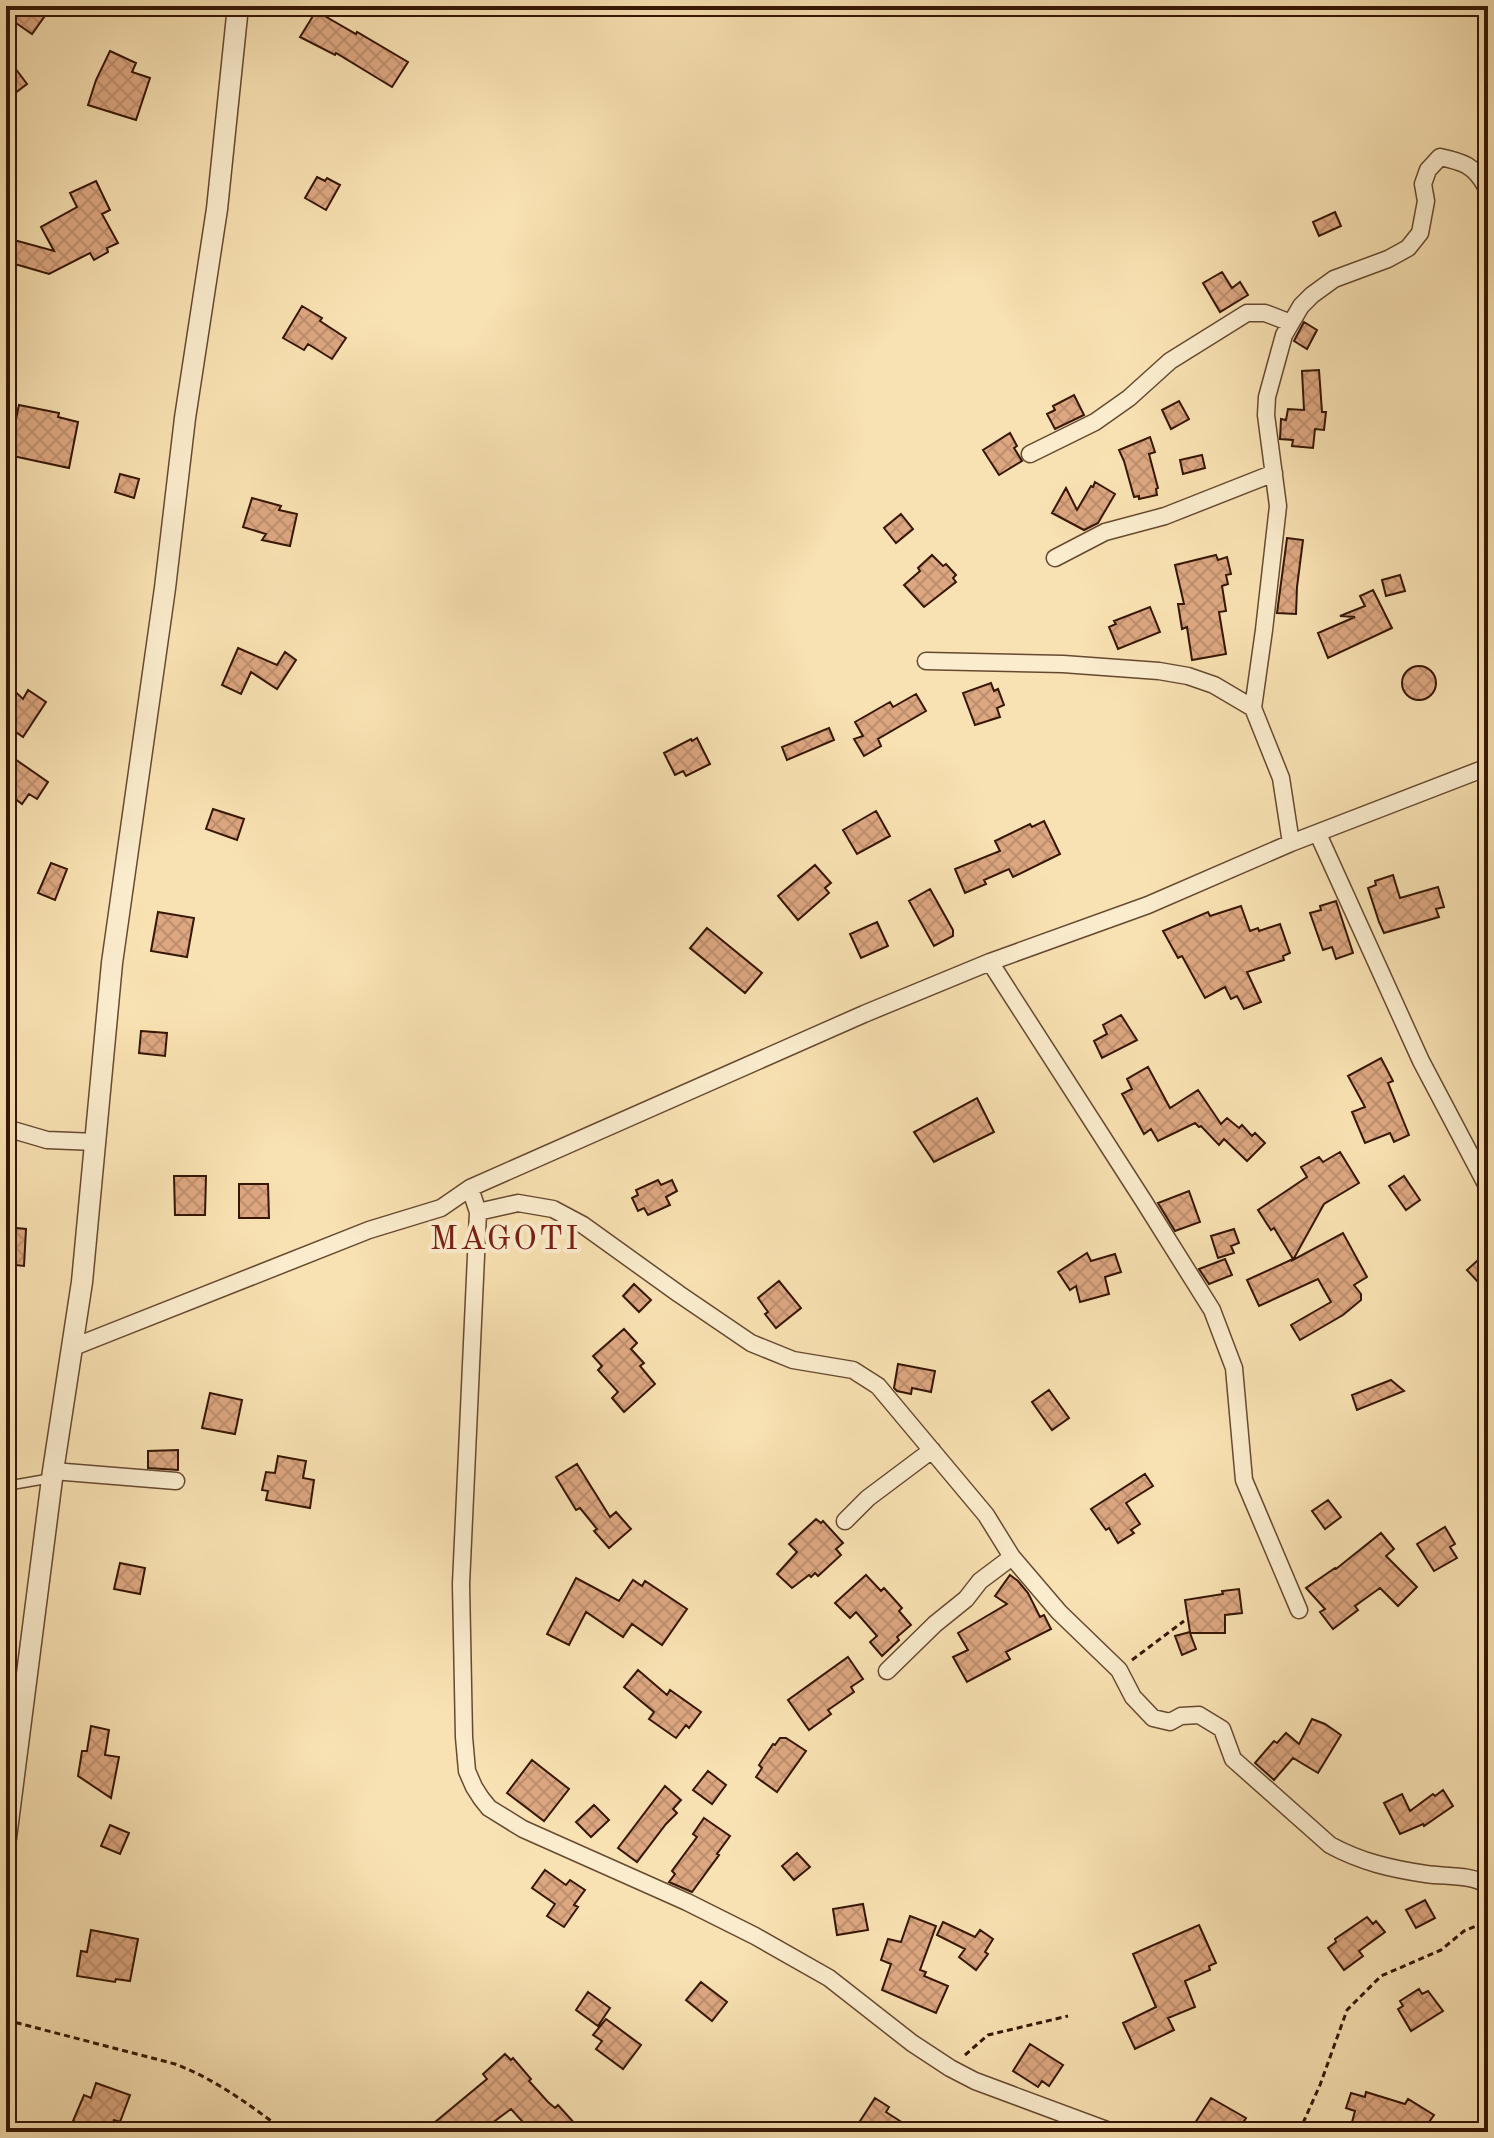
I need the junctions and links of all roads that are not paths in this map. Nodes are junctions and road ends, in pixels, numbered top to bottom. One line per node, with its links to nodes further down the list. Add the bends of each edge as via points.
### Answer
1 (238, 6): 14 (street, via 217,209 112,963)
2 (1486, 187): 3 (street, via 1477,170 1440,157 1423,184 1426,201 1420,233 1408,248 1334,279 1312,295)
3 (1291, 323): 4 (street, via 1247,313 1170,361 1095,422); 5 (street, via 1267,397)
4 (1030, 454)
5 (1274, 473): 6 (street, via 1165,516 1105,532); 8 (street, via 1278,506)
6 (1055, 558)
7 (926, 661): 8 (street, via 1159,671 1214,685)
8 (1253, 708): 11 (street, via 1281,778)
9 (1488, 767): 10 (street)
10 (1318, 834): 11 (street); 16 (street, via 1421,1061)
11 (1291, 843): 12 (street, via 1148,905)
12 (990, 962): 15 (street); 25 (street, via 1212,1310 1234,1368 1244,1480)
13 (6, 1128): 14 (street, via 47,1140)
14 (96, 1142): 18 (street)
15 (470, 1188): 17 (street); 18 (street, via 441,1208 369,1230)
16 (1488, 1188)
17 (478, 1212): 19 (street, via 518,1203 566,1215 751,1343 793,1360 847,1368 864,1376); 29 (street, via 461,1584 464,1737 474,1787 489,1808 523,1829 687,1902 829,1978 950,2068)
18 (71, 1348): 20 (street)
19 (932, 1450): 23 (street); 24 (street, via 986,1515)
20 (53, 1475): 21 (street); 22 (lane); 27 (street)
21 (176, 1481)
22 (6, 1486)
23 (845, 1521)
24 (1012, 1557): 26 (street); 28 (street, via 1119,1670 1133,1697 1153,1718 1170,1722 1199,1715 1222,1729 1233,1759 1330,1845 1392,1869 1465,1876)
25 (1299, 1610)
26 (887, 1671)
27 (6, 1838)
28 (1488, 1885)
29 (1112, 2132)

